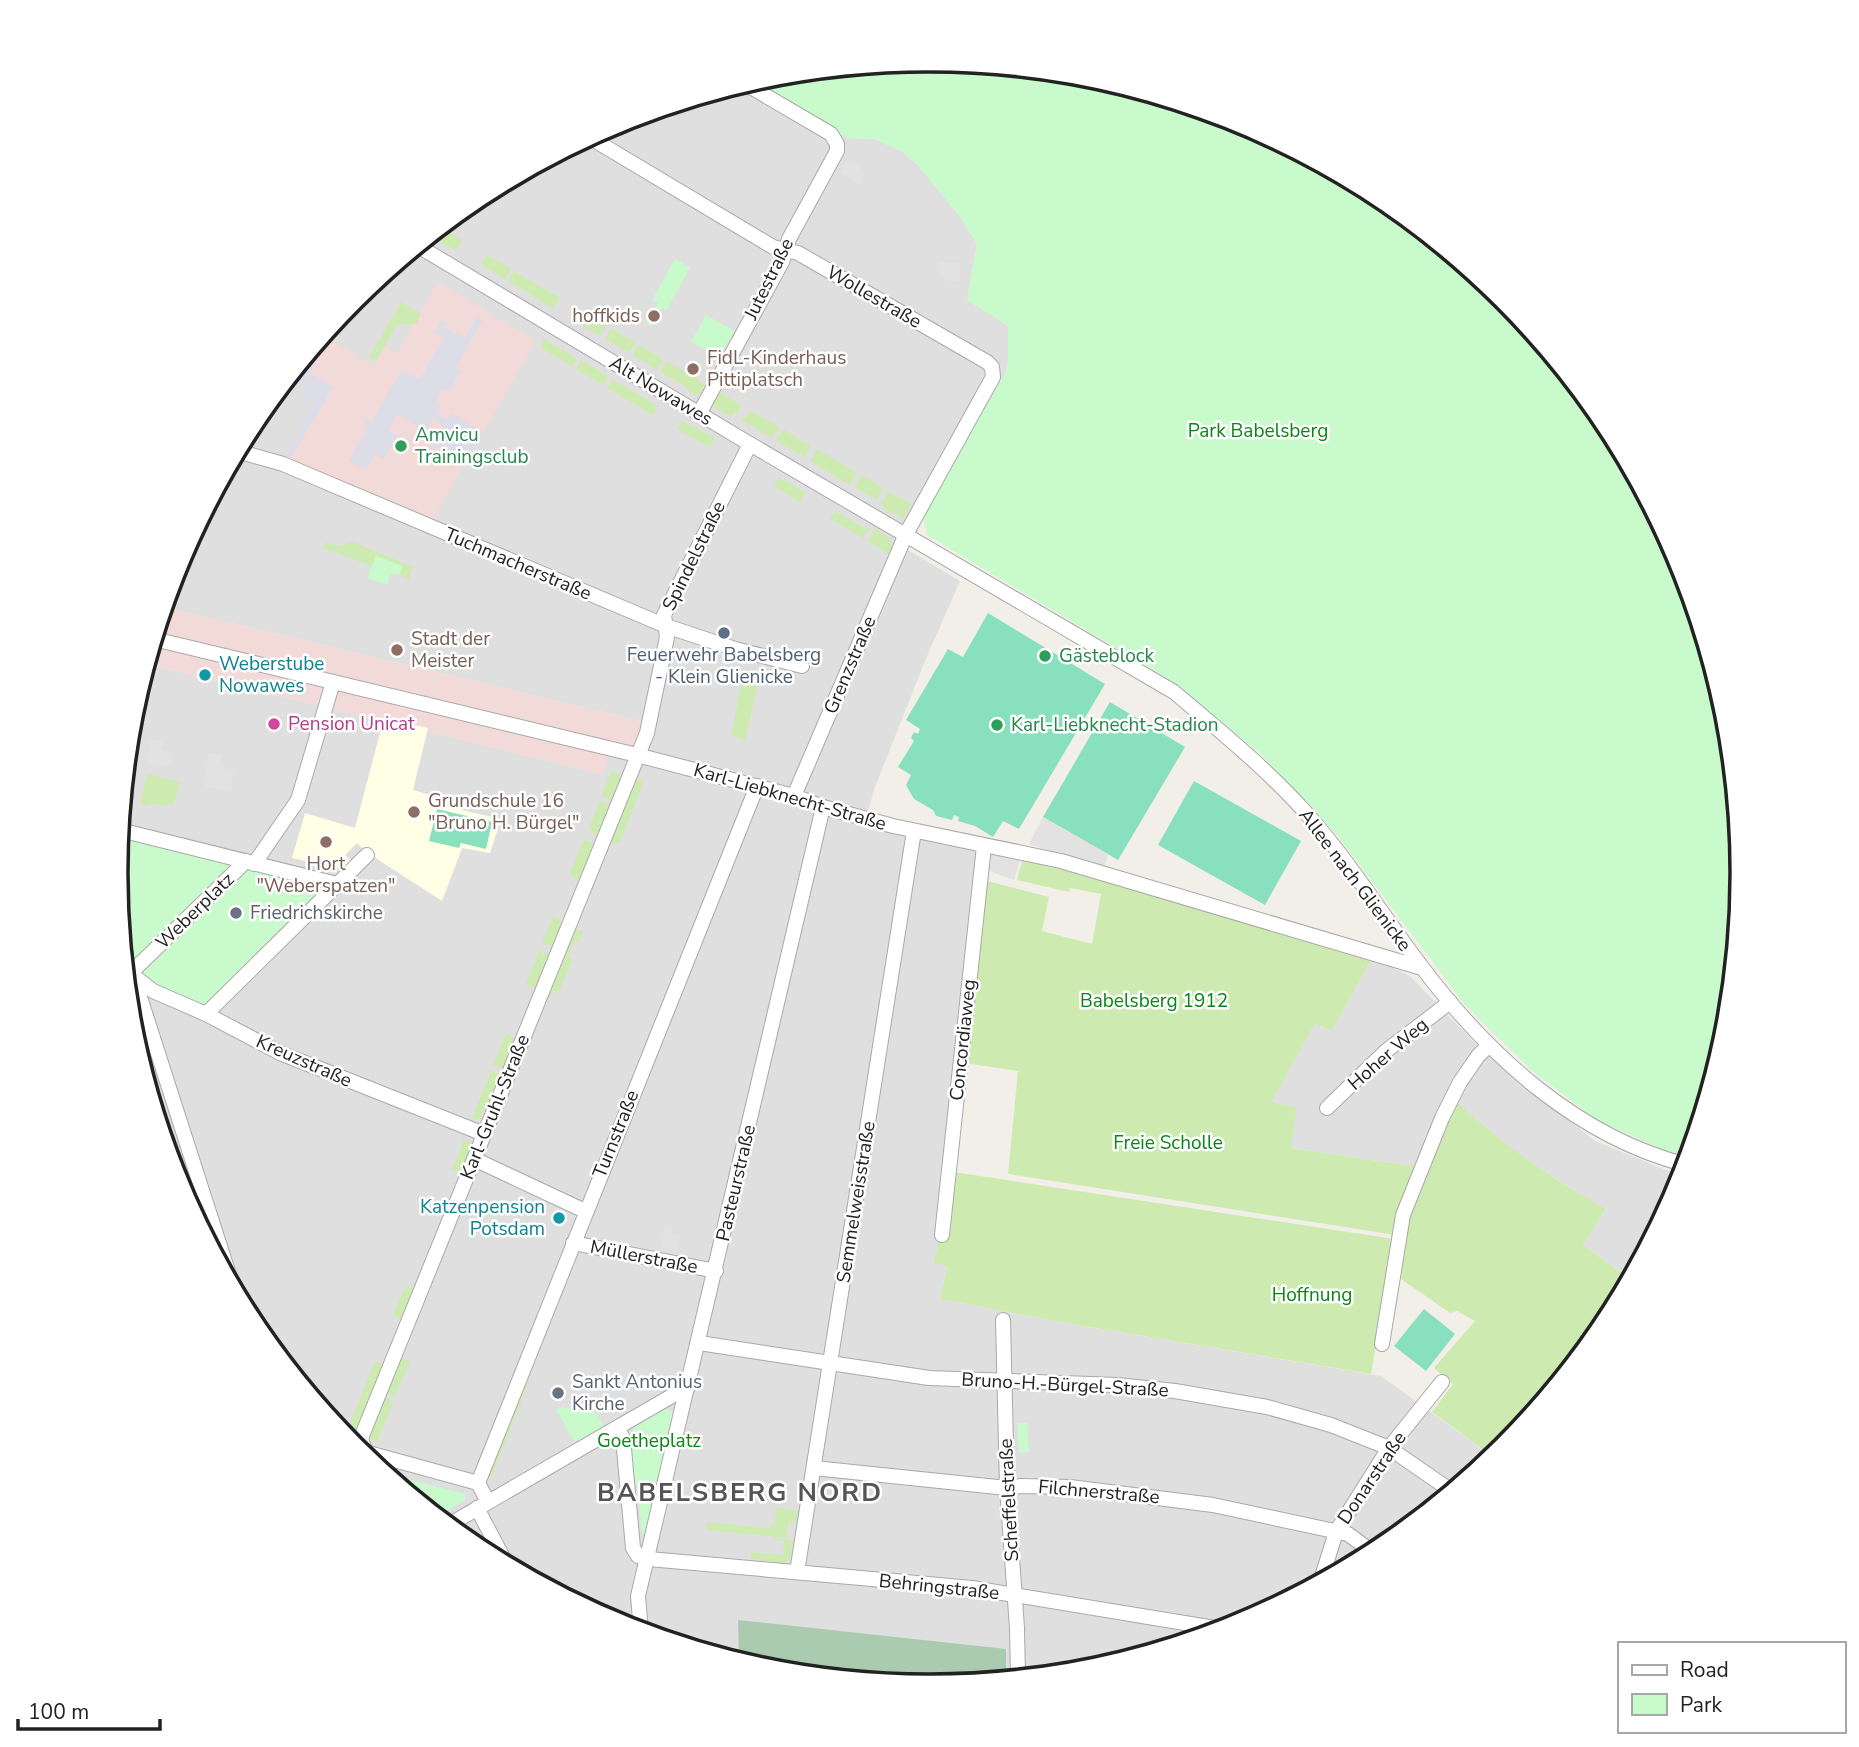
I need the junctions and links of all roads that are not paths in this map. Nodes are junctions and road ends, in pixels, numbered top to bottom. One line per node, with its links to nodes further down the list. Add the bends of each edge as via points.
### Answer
1 (757, 91): 4 (street, Jutestraße, via 831,134 837,144)
2 (600, 143): 4 (street, Wollestraße, via 773,247)
3 (425, 250): 5 (street, Alt Nowawes)
4 (786, 250): 5 (street, Jutestraße); 8 (street, Wollestraße, via 992,368 993,377)
5 (699, 414): 6 (street, Alt Nowawes)
6 (750, 444): 8 (street, Alt Nowawes); 9 (street, Spindelstraße, via 664,615)
7 (247, 454): 9 (street, Tuchmacherstraße, via 283,464)
8 (906, 534): 15 (street, Grenzstraße); 23 (street, Allee nach Glienicke, via 1174,692 1307,814)
9 (666, 626): 11 (street, Tuchmacherstraße); 13 (street, Spindelstraße, via 646,733)
10 (162, 641): 12 (street, Karl-Liebknecht-Straße)
11 (802, 666)
12 (333, 682): 13 (street, Karl-Liebknecht-Straße); 21 (street, via 298,800)
13 (637, 755): 14 (street, Karl-Liebknecht-Straße); 31 (street, Karl-Gruhl-Straße)
14 (757, 786): 15 (street, Karl-Liebknecht-Straße); 34 (street, Turnstraße)
15 (794, 796): 16 (street, Karl-Liebknecht-Straße)
16 (823, 807): 17 (street, Karl-Liebknecht-Straße); 38 (street, Pasteurstraße)
17 (914, 831): 19 (street, Karl-Liebknecht-Straße); 42 (street, Semmelweisstraße)
18 (129, 832): 21 (street, Weberplatz)
19 (984, 846): 23 (street, Karl-Liebknecht-Straße, via 1061,861); 35 (street, Concordiaweg)
20 (367, 855): 22 (street)
21 (250, 863): 22 (street, Weberplatz); 24 (street, Weberplatz)
22 (337, 884): 28 (street)
23 (1422, 968): 26 (street, Allee nach Glienicke)
24 (134, 969)
25 (135, 979): 28 (street, Kreuzstraße)
26 (1450, 1002): 29 (street, Allee nach Glienicke); 30 (street, Hoher Weg, via 1386,1051)
27 (140, 1009): 36 (street)
28 (206, 1014): 31 (street, Kreuzstraße, via 280,1053)
29 (1489, 1045): 33 (street, Allee nach Glienicke, via 1590,1126); 41 (street, via 1460,1082 1404,1214)
30 (1327, 1108)
31 (484, 1134): 32 (street, Karl-Gruhl-Straße)
32 (474, 1159): 34 (street, Müllerstraße); 47 (street, Karl-Gruhl-Straße)
33 (1677, 1162)
34 (585, 1212): 37 (street, Turnstraße)
35 (942, 1235)
36 (218, 1243)
37 (573, 1243): 38 (street, Müllerstraße); 51 (street, Turnstraße)
38 (716, 1271): 40 (street, Pasteurstraße)
39 (1003, 1320): 43 (street, Scheffelstraße)
40 (699, 1343): 42 (street, Bruno-H.-Bürgel-Straße); 45 (street, Pasteurstraße)
41 (1382, 1344)
42 (831, 1363): 43 (street, Bruno-H.-Bürgel-Straße, via 929,1378); 50 (street, Semmelweisstraße)
43 (1004, 1382): 48 (street, Bruno-H.-Bürgel-Straße, via 1175,1391 1267,1407); 53 (street, Scheffelstraße)
44 (1442, 1382): 48 (street, Donarstraße)
45 (689, 1386): 46 (street); 59 (street, Pasteurstraße)
46 (617, 1428): 54 (street); 59 (street, via 623,1438 633,1548 638,1556)
47 (361, 1438)
48 (1389, 1448): 52 (street, Bruno-H.-Bürgel-Straße); 56 (street, Donarstraße)
49 (383, 1459): 51 (street)
50 (814, 1468): 53 (street, Filchnerstraße); 61 (street, Semmelweisstraße)
51 (478, 1483): 54 (street)
52 (1445, 1487)
53 (1007, 1488): 56 (street, Filchnerstraße, via 1070,1488 1163,1497); 62 (street, Scheffelstraße)
54 (482, 1505): 55 (street); 58 (street)
55 (456, 1521)
56 (1336, 1532): 57 (street, Filchnerstraße, via 1348,1534); 60 (street, Donarstraße)
57 (1365, 1546)
58 (501, 1551)
59 (649, 1559): 61 (street, Behringstraße); 63 (street, Pasteurstraße, via 638,1596)
60 (1324, 1571)
61 (797, 1572): 62 (street, Behringstraße)
62 (1016, 1596): 64 (street, Behringstraße); 65 (street, Scheffelstraße)
63 (640, 1621)
64 (1204, 1626)
65 (1018, 1670)

